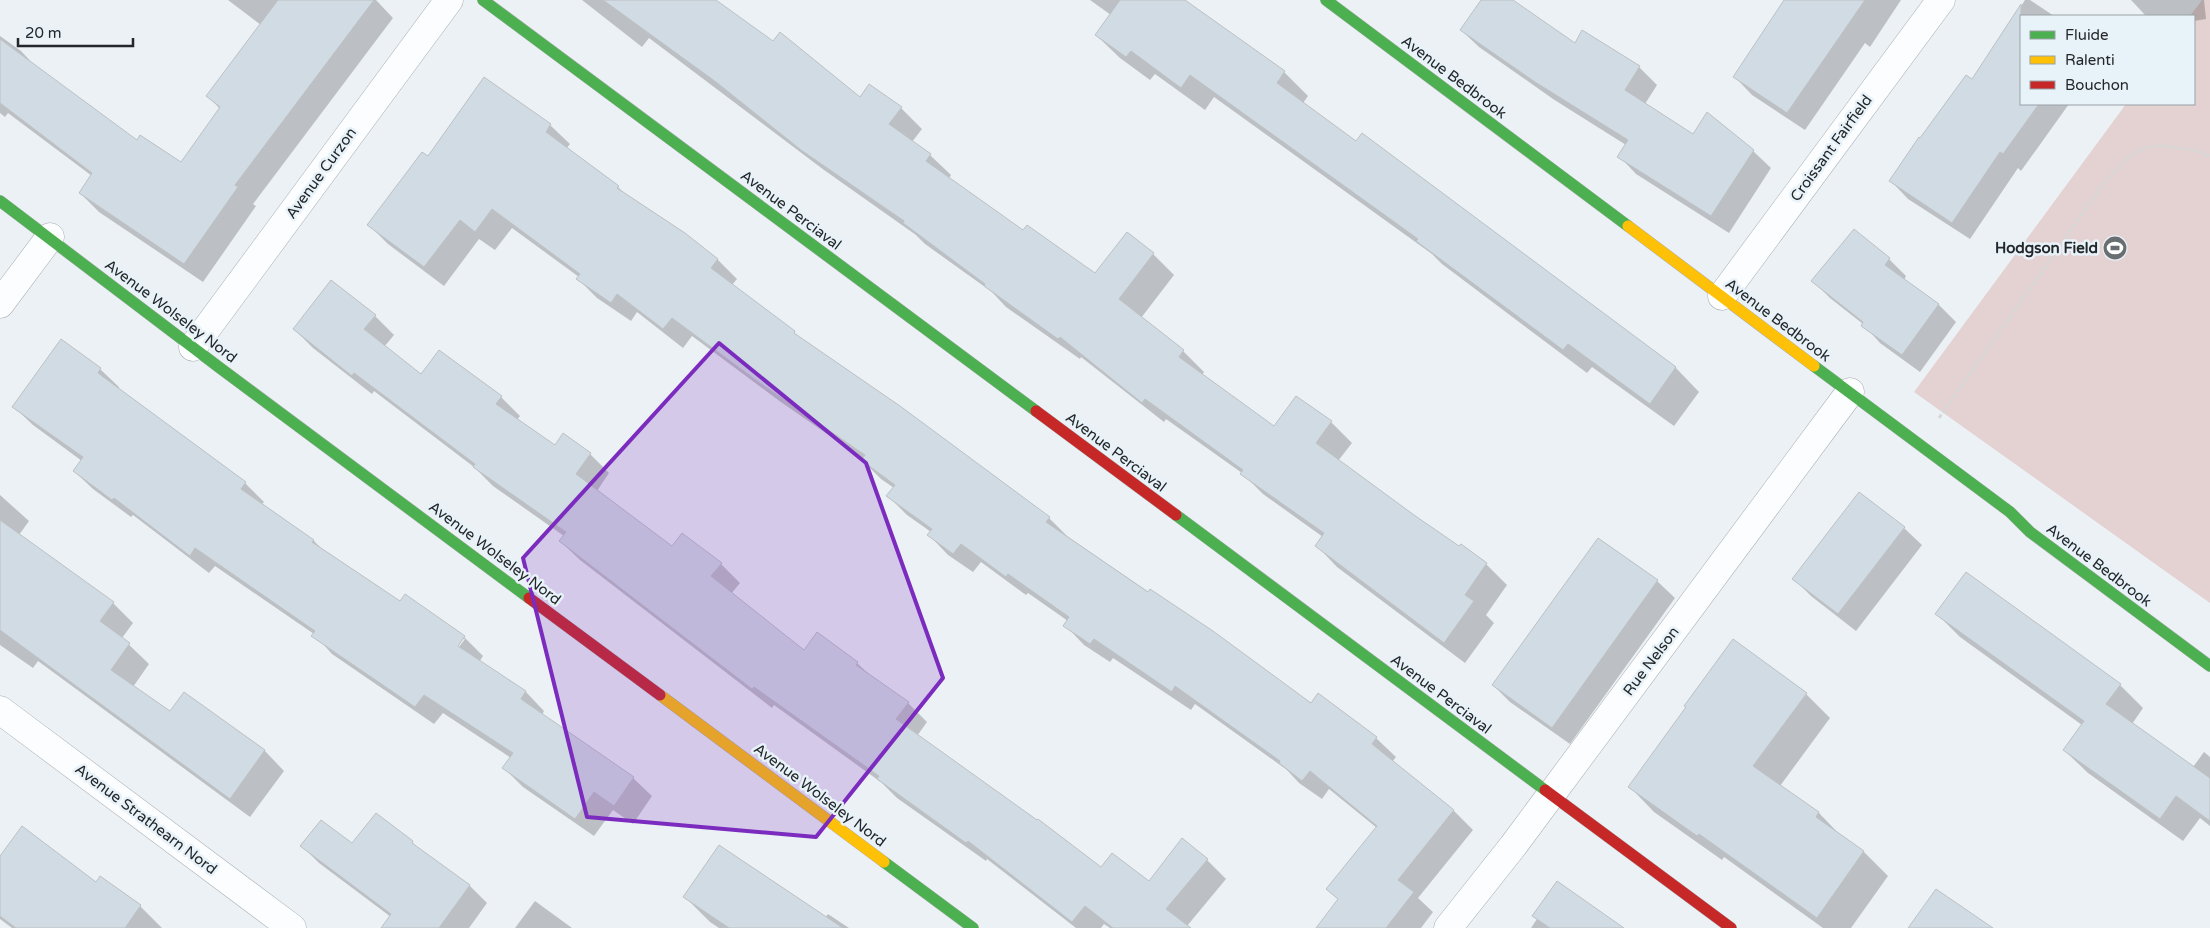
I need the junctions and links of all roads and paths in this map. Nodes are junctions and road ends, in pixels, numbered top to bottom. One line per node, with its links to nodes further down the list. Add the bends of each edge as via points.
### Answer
1 (450, 0): 10 (street, Avenue Curzon)
2 (483, 0): 15 (street, Avenue Perciaval)
3 (1326, 0): 8 (street, Avenue Bedbrook)
4 (1941, 0): 8 (street, Croissant Fairfield)
5 (2210, 157): 12 (path, via 2205,153 2174,147 2148,146 2128,156 2106,180)
6 (0, 201): 7 (street, Avenue Wolseley Nord)
7 (50, 238): 9 (street); 10 (street, Avenue Wolseley Nord)
8 (1722, 296): 11 (street, Avenue Bedbrook)
9 (0, 304)
10 (193, 347): 17 (street, Avenue Wolseley Nord)
11 (1850, 392): 13 (street, Avenue Bedbrook); 15 (street, Rue Nelson)
12 (1936, 423)
13 (2210, 666)
14 (0, 710): 16 (street, Avenue Strathearn Nord)
15 (1551, 795): 18 (street, Rue Nelson); 19 (street, Avenue Perciaval)
16 (292, 928)
17 (973, 928)
18 (1448, 928)
19 (1731, 928)

